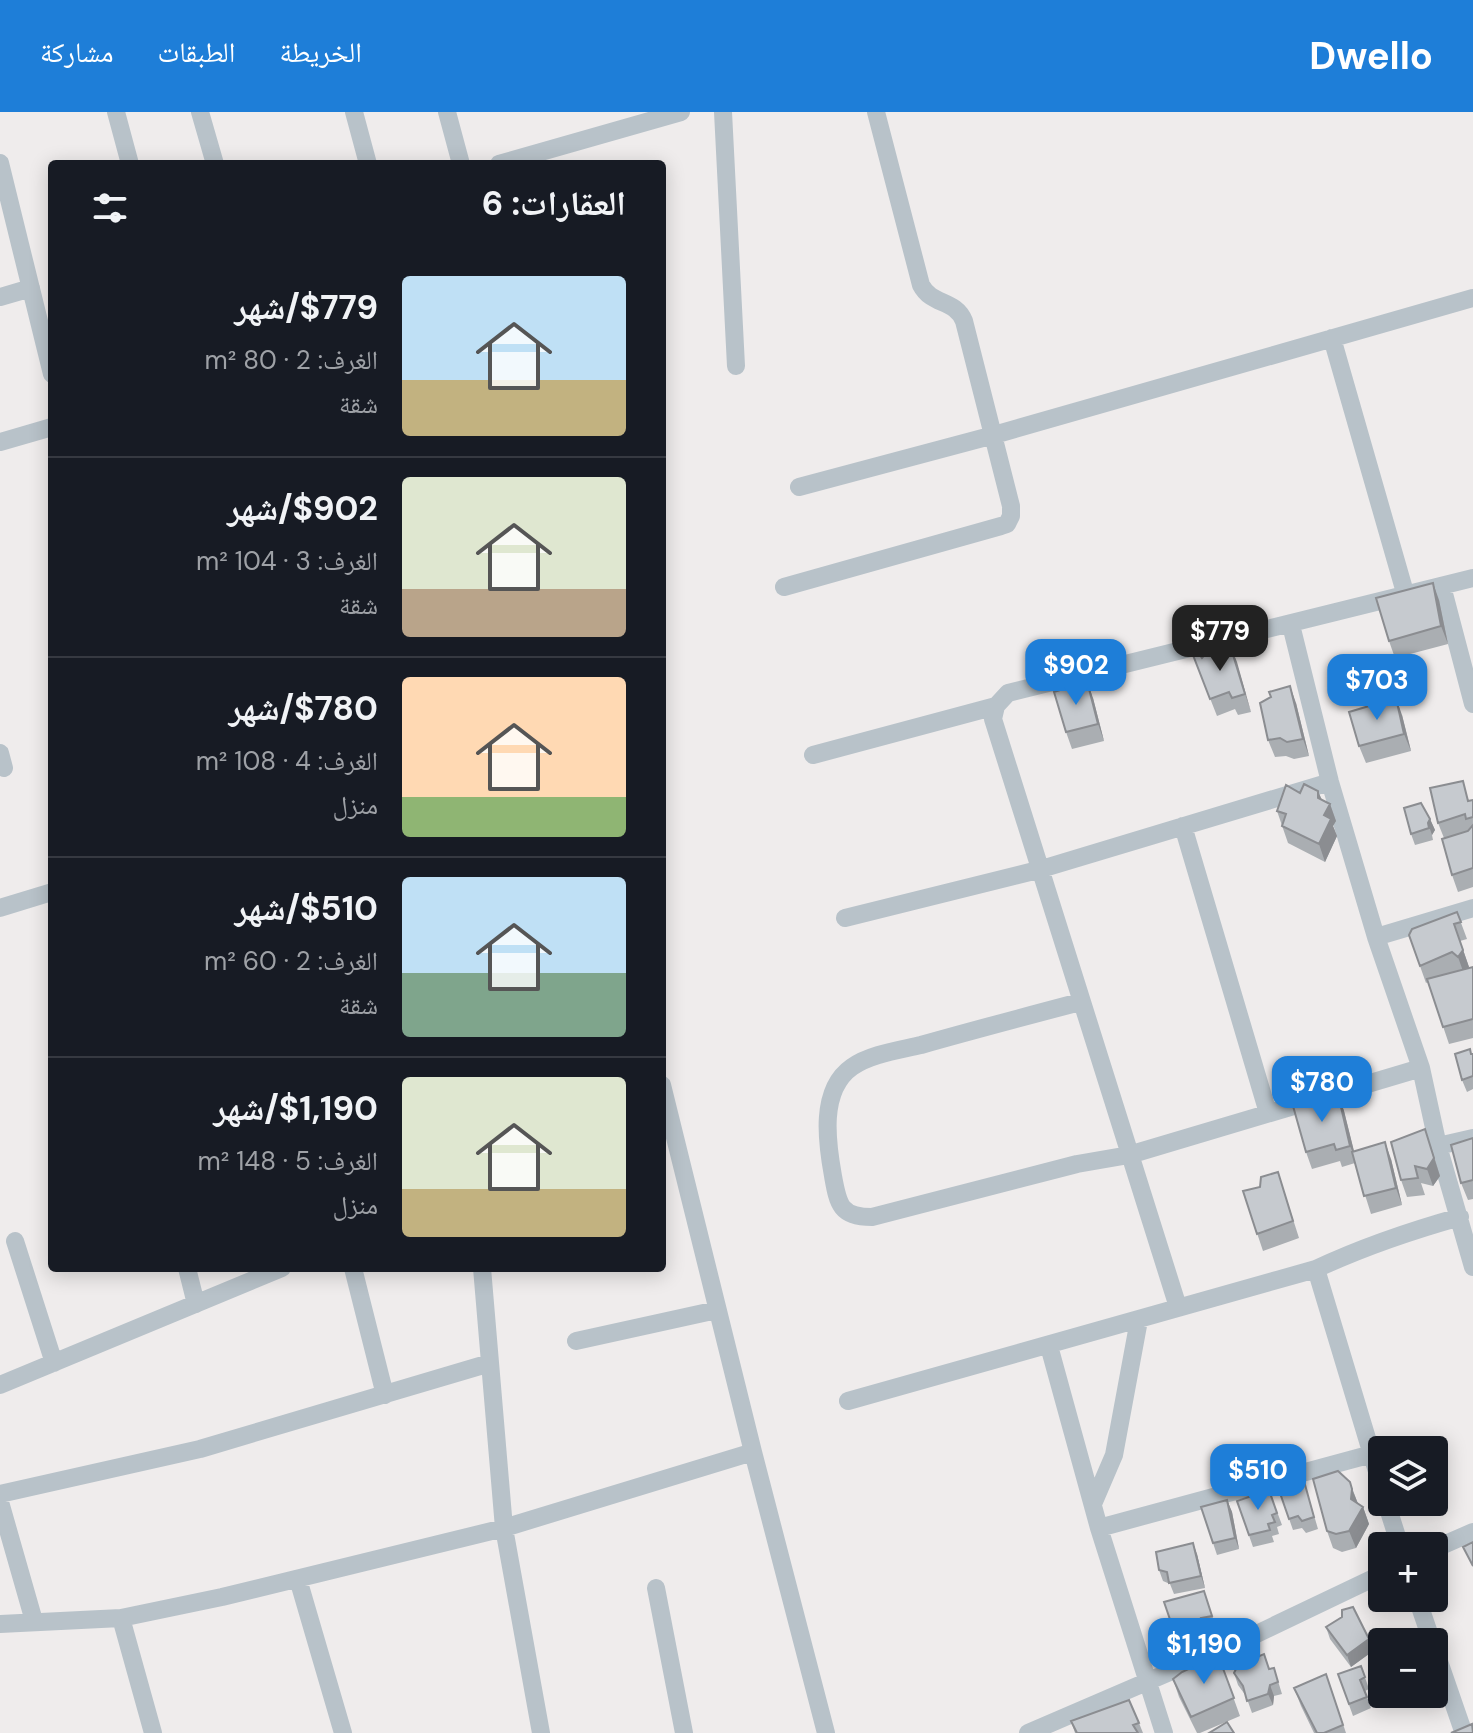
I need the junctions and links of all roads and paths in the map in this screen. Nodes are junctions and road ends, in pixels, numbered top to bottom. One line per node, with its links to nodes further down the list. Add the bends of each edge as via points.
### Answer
1 (116, 112): 8 (street)
2 (200, 112): 9 (street)
3 (354, 112): 10 (street)
4 (447, 112): 11 (street)
5 (681, 112): 12 (street)
6 (723, 112): 19 (street)
7 (876, 112): 21 (street, via 921,285 929,296 962,315)
8 (129, 160)
9 (214, 160)
10 (367, 160)
11 (460, 160)
12 (513, 160)
13 (0, 163): 14 (street)
14 (31, 288): 15 (street); 18 (street)
15 (0, 297)
16 (1473, 298): 17 (street)
17 (1332, 338): 21 (street); 27 (street)
18 (48, 358)
19 (736, 366)
20 (48, 428): 22 (street)
21 (994, 435): 23 (street); 26 (street, via 1011,506 1007,524)
22 (0, 442)
23 (799, 487)
24 (1473, 578): 25 (street)
25 (1442, 586): 27 (street); 29 (street)
26 (784, 587)
27 (1406, 596): 28 (street)
28 (1291, 625): 30 (street, via 1008,693); 32 (street)
29 (1473, 704)
30 (996, 706): 31 (street); 34 (street, via 993,719)
31 (813, 755)
32 (1330, 782): 33 (street); 39 (street)
33 (1183, 826): 34 (street); 43 (street)
34 (1038, 870): 38 (street); 40 (street)
35 (48, 897): 36 (street)
36 (0, 908)
37 (1473, 908): 39 (street)
38 (845, 918)
39 (1376, 937): 41 (street)
40 (1080, 1002): 46 (street); 46 (street, via 851,1067 832,1096 828,1119 837,1200 857,1217 872,1217)
41 (1421, 1068): 43 (street); 45 (street)
42 (666, 1101): 57 (street)
43 (1268, 1113): 46 (street)
44 (1473, 1138): 45 (street)
45 (1438, 1146): 47 (street)
46 (1129, 1155): 56 (street)
47 (1460, 1217): 49 (street); 50 (street, via 1406,1232)
48 (15, 1241): 61 (street)
49 (1473, 1267)
50 (1316, 1269): 56 (street); 66 (street)
51 (188, 1272): 55 (street)
52 (272, 1272): 55 (street)
53 (354, 1272): 64 (street)
54 (482, 1272): 62 (street)
55 (196, 1304): 61 (street)
56 (1178, 1307): 58 (street)
57 (717, 1310): 59 (street); 67 (street)
58 (1139, 1320): 60 (street); 71 (street, via 1114,1455)
59 (576, 1341)
60 (1049, 1346): 65 (street); 71 (street)
61 (54, 1363): 63 (street)
62 (490, 1363): 64 (street); 72 (street)
63 (0, 1385)
64 (385, 1395): 69 (street, via 200,1449)
65 (848, 1401)
66 (1368, 1441)
67 (753, 1452): 72 (street); 89 (street)
68 (1368, 1455): 73 (street)
69 (0, 1494)
70 (0, 1502): 80 (street)
71 (1093, 1504): 73 (street)
72 (504, 1528): 76 (street); 87 (street)
73 (1099, 1528): 82 (street)
74 (1473, 1532): 75 (street)
75 (1448, 1543)
76 (298, 1579): 79 (street); 86 (street)
77 (1368, 1581): 82 (street)
78 (656, 1588): 88 (street)
79 (121, 1618): 80 (street); 85 (street)
80 (34, 1621): 81 (street)
81 (0, 1624)
82 (1146, 1682): 90 (street); 91 (street)
83 (1448, 1687): 84 (street)
84 (1462, 1728)
85 (153, 1733)
86 (343, 1733)
87 (541, 1733)
88 (684, 1733)
89 (826, 1733)
90 (1028, 1733)
91 (1164, 1733)

